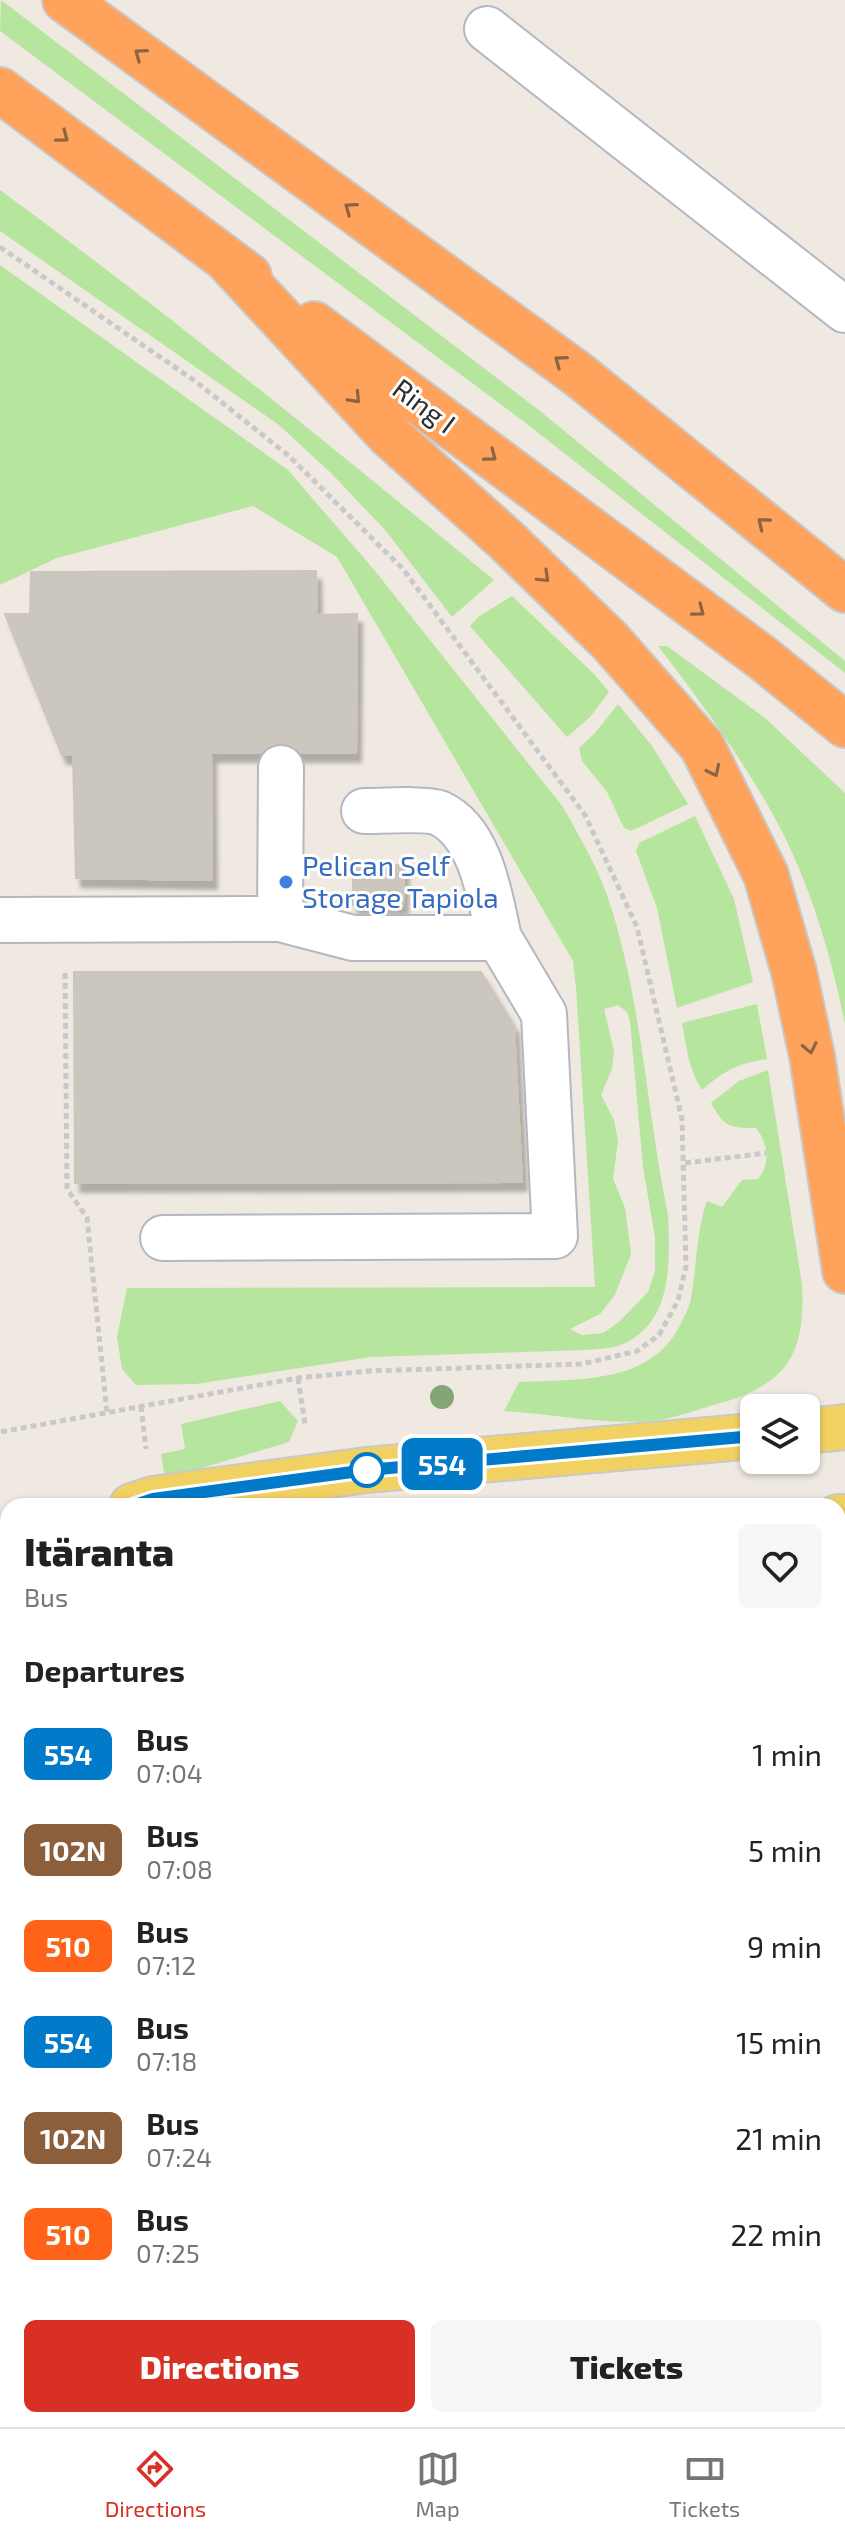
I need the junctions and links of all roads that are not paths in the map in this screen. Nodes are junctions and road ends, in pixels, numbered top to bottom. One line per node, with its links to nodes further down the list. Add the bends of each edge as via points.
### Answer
1 (65, 0): 6 (highway, one-way to 1, via 579,375)
2 (487, 29): 5 (street)
3 (0, 90): 4 (highway, Ring I, one-way to 4)
4 (226, 259): 7 (highway, Ring I, one-way to 7, via 764,659); 14 (highway, one-way to 14, via 389,435 610,641 702,746 766,875 794,972)
5 (845, 310)
6 (845, 590)
7 (845, 725)
8 (281, 768): 10 (street)
9 (364, 811): 12 (street, via 436,812 462,828 485,875)
10 (280, 919): 11 (street); 12 (street, via 353,938)
11 (0, 920)
12 (499, 938): 13 (street, via 544,1014 555,1236)
13 (163, 1238)
14 (845, 1271)
15 (845, 1427): 16 (main road)
16 (820, 1430)
17 (740, 1437): 18 (main road, via 367,1470)
18 (160, 1498)

